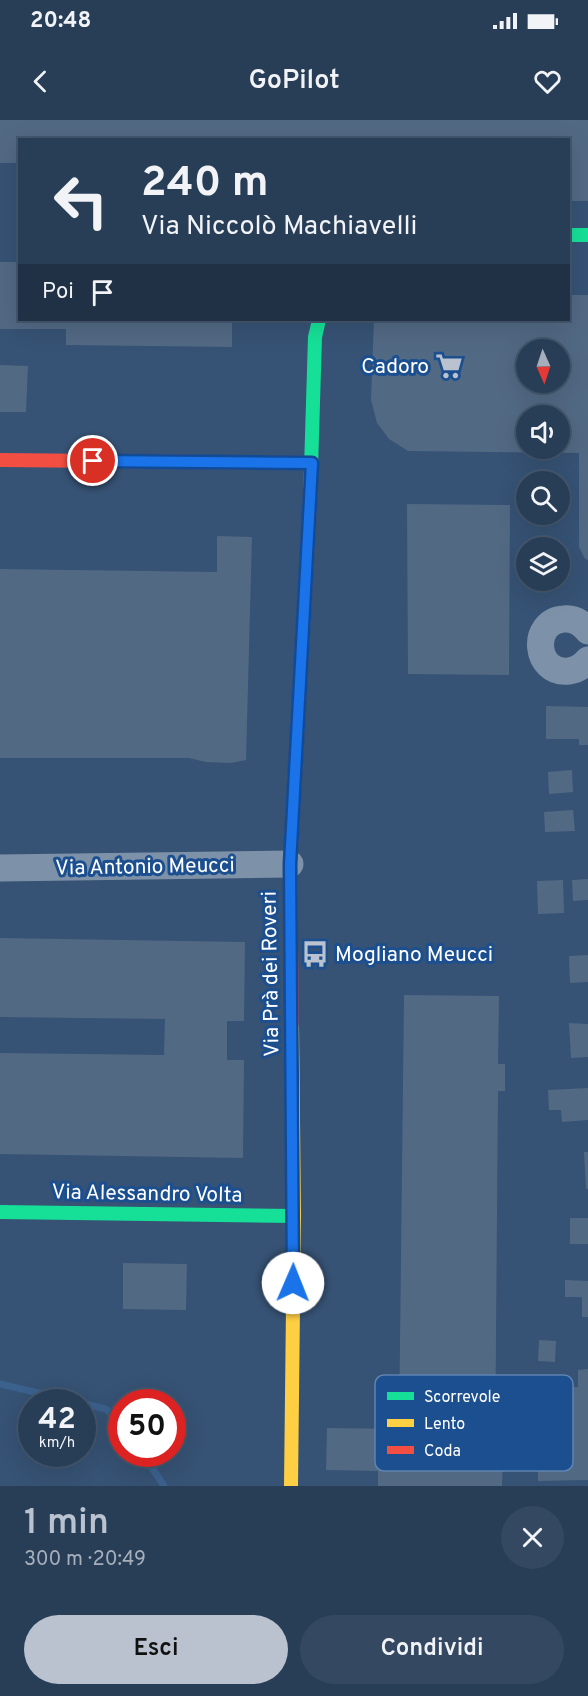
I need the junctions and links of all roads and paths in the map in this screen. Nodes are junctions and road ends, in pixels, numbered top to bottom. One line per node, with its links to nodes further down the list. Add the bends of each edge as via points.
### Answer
1 (570, 235): 2 (main road)
2 (588, 235)
3 (319, 321): 5 (main road, Via Prà dei Roveri, via 315,336)
4 (0, 460): 5 (main road)
5 (312, 463): 8 (main road, Via Prà dei Roveri)
6 (588, 630): 7 (street, via 572,619 562,619 546,627 540,643 540,652 549,666 565,671)
7 (584, 666)
8 (290, 864): 9 (street, Via Antonio Meucci); 11 (main road, Via Prà dei Roveri)
9 (0, 868)
10 (0, 1212): 11 (main road, Via Alessandro Volta)
11 (294, 1216): 12 (main road, Via Prà dei Roveri)
12 (291, 1486)

